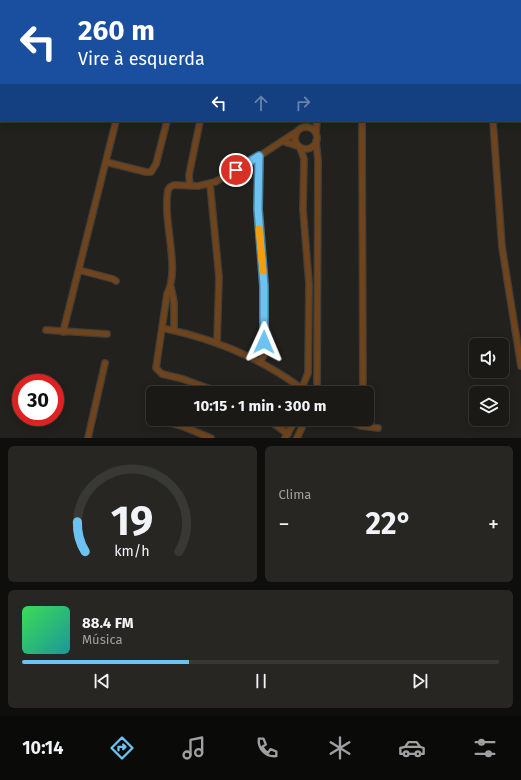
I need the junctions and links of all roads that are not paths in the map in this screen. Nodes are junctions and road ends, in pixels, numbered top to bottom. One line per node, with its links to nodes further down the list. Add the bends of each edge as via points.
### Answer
1 (116, 122): 15 (street)
2 (167, 122): 15 (street, via 156,164 151,172)
3 (200, 122): 19 (street)
4 (308, 122): 8 (street)
5 (317, 122): 10 (street)
6 (362, 122): 37 (street)
7 (493, 122): 31 (street, via 502,247)
8 (303, 127): 9 (street); 10 (street, via 312,128)
9 (296, 132): 11 (street); 13 (street, via 294,141)
10 (316, 133): 12 (street)
11 (282, 141): 13 (street); 14 (street)
12 (316, 142): 13 (street, via 305,150); 33 (street)
13 (298, 147): 32 (street, via 305,164 303,210 309,284 308,373)
14 (259, 156): 16 (street); 17 (street)
15 (106, 162): 20 (street)
16 (247, 164): 17 (street); 18 (street)
17 (257, 171): 29 (street, via 258,223 265,304 264,355)
18 (210, 184): 19 (street); 28 (street, via 219,278)
19 (190, 186): 22 (street, via 174,186 168,190)
20 (79, 270): 21 (street, via 113,278); 26 (street)
21 (116, 281)
22 (171, 287): 23 (street); 25 (street)
23 (162, 328): 25 (street); 34 (street, via 155,365 157,371)
24 (46, 330): 26 (street)
25 (174, 330): 28 (street)
26 (63, 332): 27 (street)
27 (107, 334)
28 (217, 343): 29 (street)
29 (260, 362): 35 (street)
30 (105, 363): 45 (street)
31 (521, 366)
32 (305, 381): 33 (street); 36 (street)
33 (317, 383)
34 (202, 386)
35 (295, 386)
36 (303, 386)
37 (362, 386)
38 (181, 426): 46 (street)
39 (275, 426): 44 (street)
40 (292, 426): 44 (street)
41 (303, 426): 47 (street)
42 (361, 426): 43 (street)
43 (378, 428)
44 (286, 436)
45 (88, 438)
46 (211, 438)
47 (297, 438)

